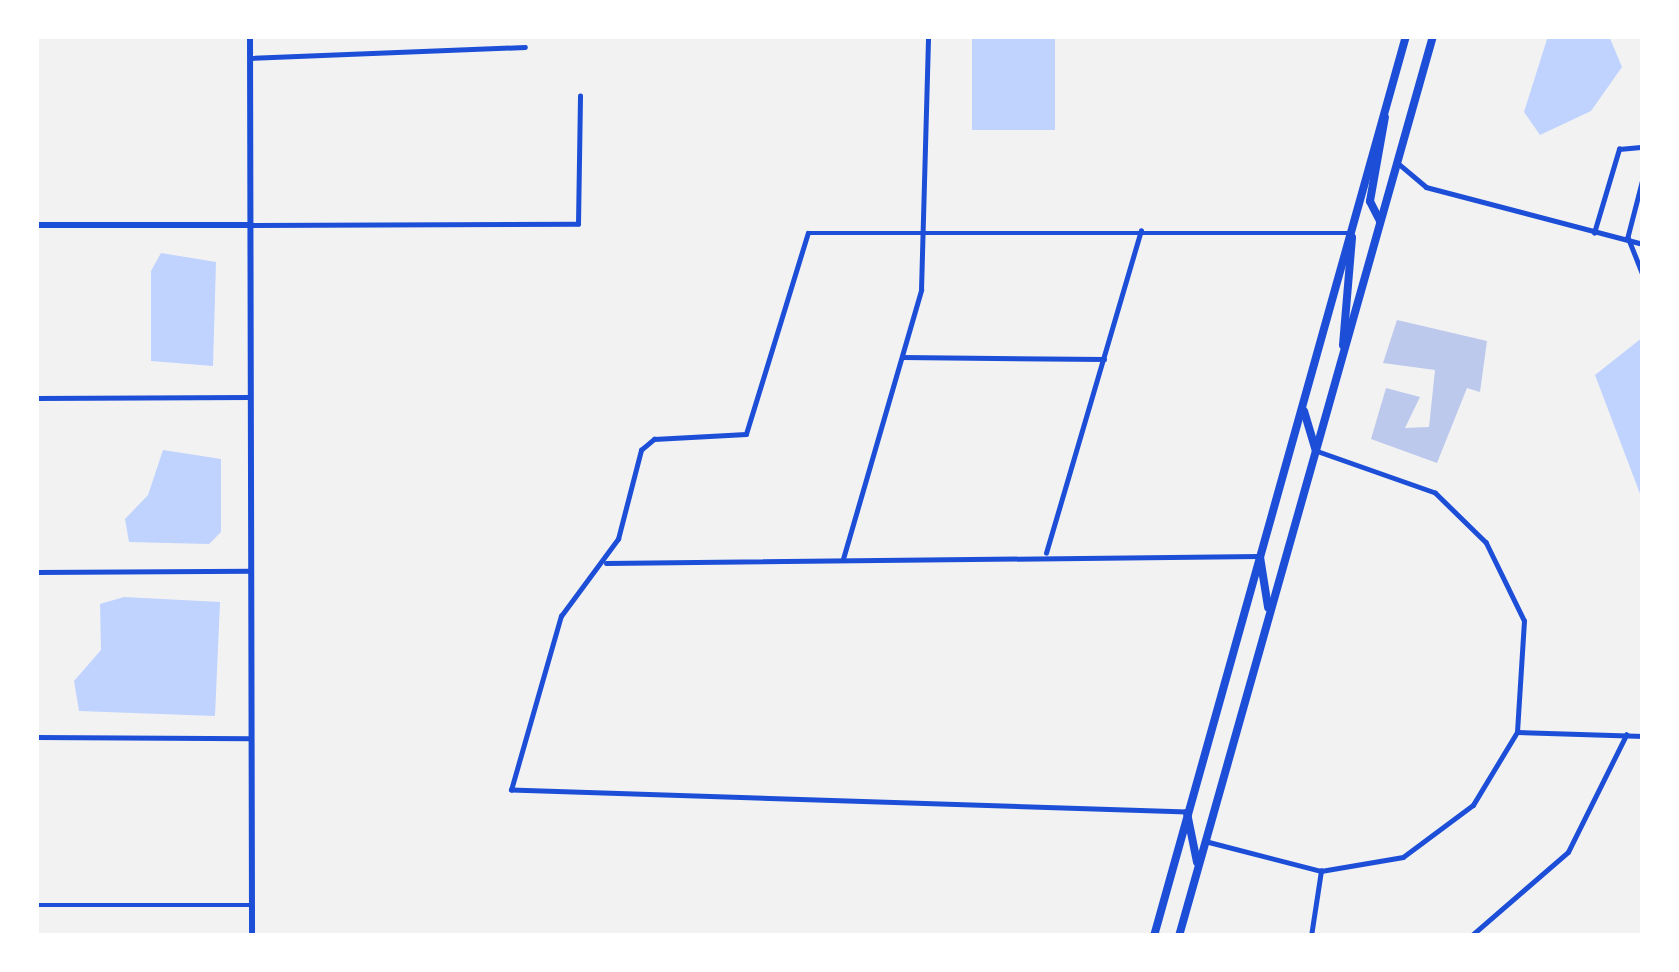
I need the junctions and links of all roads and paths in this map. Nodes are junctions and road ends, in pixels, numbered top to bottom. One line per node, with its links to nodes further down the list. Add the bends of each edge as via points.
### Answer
1 (250, 36): 6 (street)
2 (928, 36): 15 (street)
3 (1406, 36): 8 (main road)
4 (1430, 36): 10 (main road)
5 (525, 46): 6 (street)
6 (250, 58): 14 (street)
7 (580, 96): 14 (street, via 578,224)
8 (1384, 110): 12 (main road, via 1370,201); 17 (main road)
9 (1643, 147): 18 (street, via 1619,148)
10 (1399, 155): 12 (main road); 18 (street, via 1407,180)
11 (1643, 179): 19 (street)
12 (1380, 221): 22 (main road)
13 (36, 225): 14 (street)
14 (250, 225): 26 (street)
15 (926, 229): 16 (street); 23 (street); 32 (street, via 808,233 752,427 734,440 646,443)
16 (1142, 231): 17 (street); 24 (street)
17 (1351, 233): 22 (main road); 27 (main road)
18 (1594, 236): 19 (street)
19 (1628, 244): 20 (street); 21 (street)
20 (1643, 244)
21 (1643, 275)
22 (1343, 353): 28 (main road)
23 (902, 357): 24 (street); 31 (street)
24 (1104, 359): 29 (street)
25 (36, 398): 26 (street)
26 (250, 398): 33 (street)
27 (1302, 403): 28 (main road); 30 (main road)
28 (1316, 452): 35 (main road); 36 (street, via 1423,487 1486,543 1524,621)
29 (1045, 554): 30 (street); 31 (street)
30 (1259, 556): 35 (main road); 41 (main road)
31 (842, 562): 32 (street)
32 (606, 563): 41 (street, via 561,616 511,790)
33 (250, 571): 34 (street); 40 (street)
34 (36, 572)
35 (1268, 614): 42 (main road)
36 (1517, 732): 37 (street); 44 (street, via 1473,805 1443,831 1403,857)
37 (1626, 735): 38 (street); 51 (street, via 1568,852)
38 (1643, 736)
39 (36, 737): 40 (street)
40 (250, 738): 46 (street)
41 (1186, 812): 43 (main road); 48 (main road)
42 (1205, 841): 43 (main road); 44 (street)
43 (1198, 869): 49 (main road)
44 (1321, 871): 50 (street)
45 (36, 905): 46 (street)
46 (252, 905): 47 (street)
47 (252, 936)
48 (1154, 936)
49 (1179, 936)
50 (1311, 936)
51 (1471, 936)

